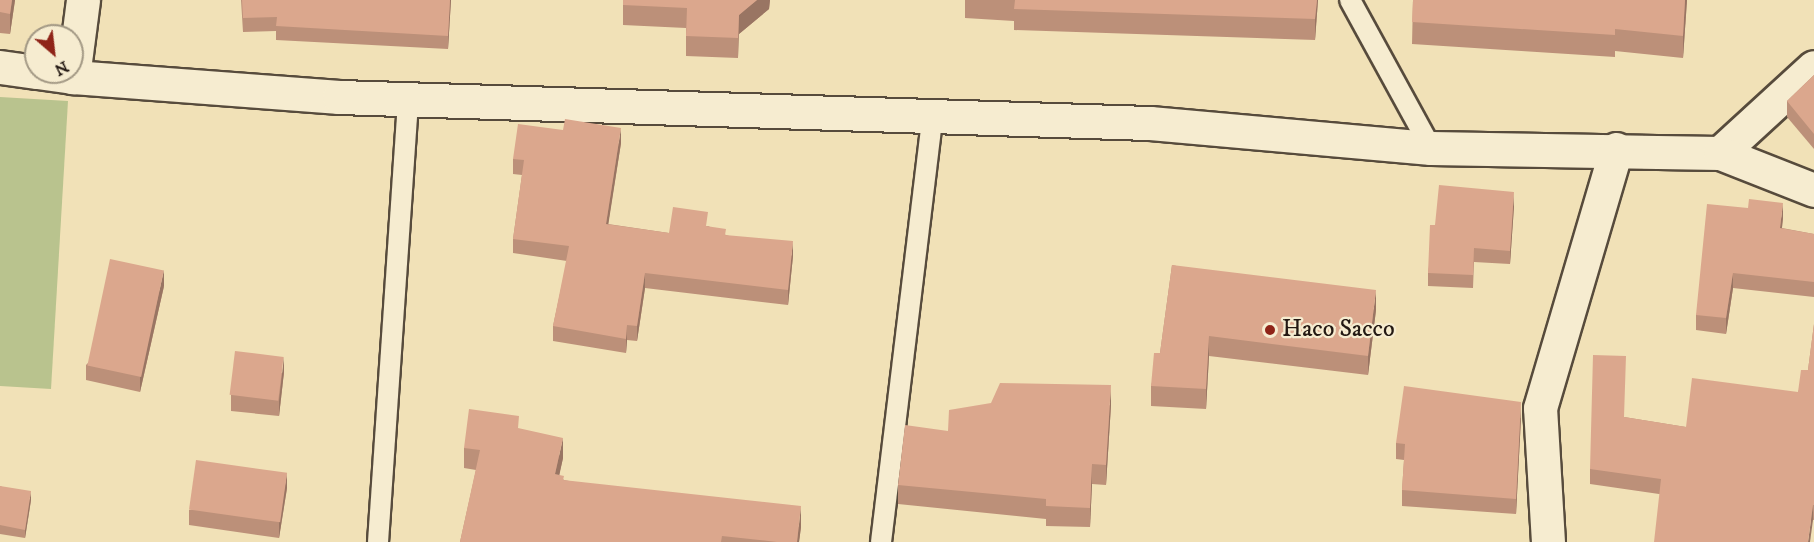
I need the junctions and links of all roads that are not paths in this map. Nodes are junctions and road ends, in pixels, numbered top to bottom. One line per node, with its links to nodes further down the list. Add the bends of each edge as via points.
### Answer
1 (83, 0): 3 (street)
2 (1350, 0): 10 (lane)
3 (80, 24)
4 (0, 67): 6 (street)
5 (1814, 67): 12 (street)
6 (24, 70)
7 (84, 77): 8 (street)
8 (408, 99): 9 (street); 14 (lane)
9 (933, 113): 10 (street, via 1150,123); 15 (lane)
10 (1431, 148): 11 (street)
11 (1616, 149): 12 (street); 16 (street, via 1540,408)
12 (1720, 153): 13 (street)
13 (1814, 190)
14 (378, 542)
15 (881, 542)
16 (1548, 542)

